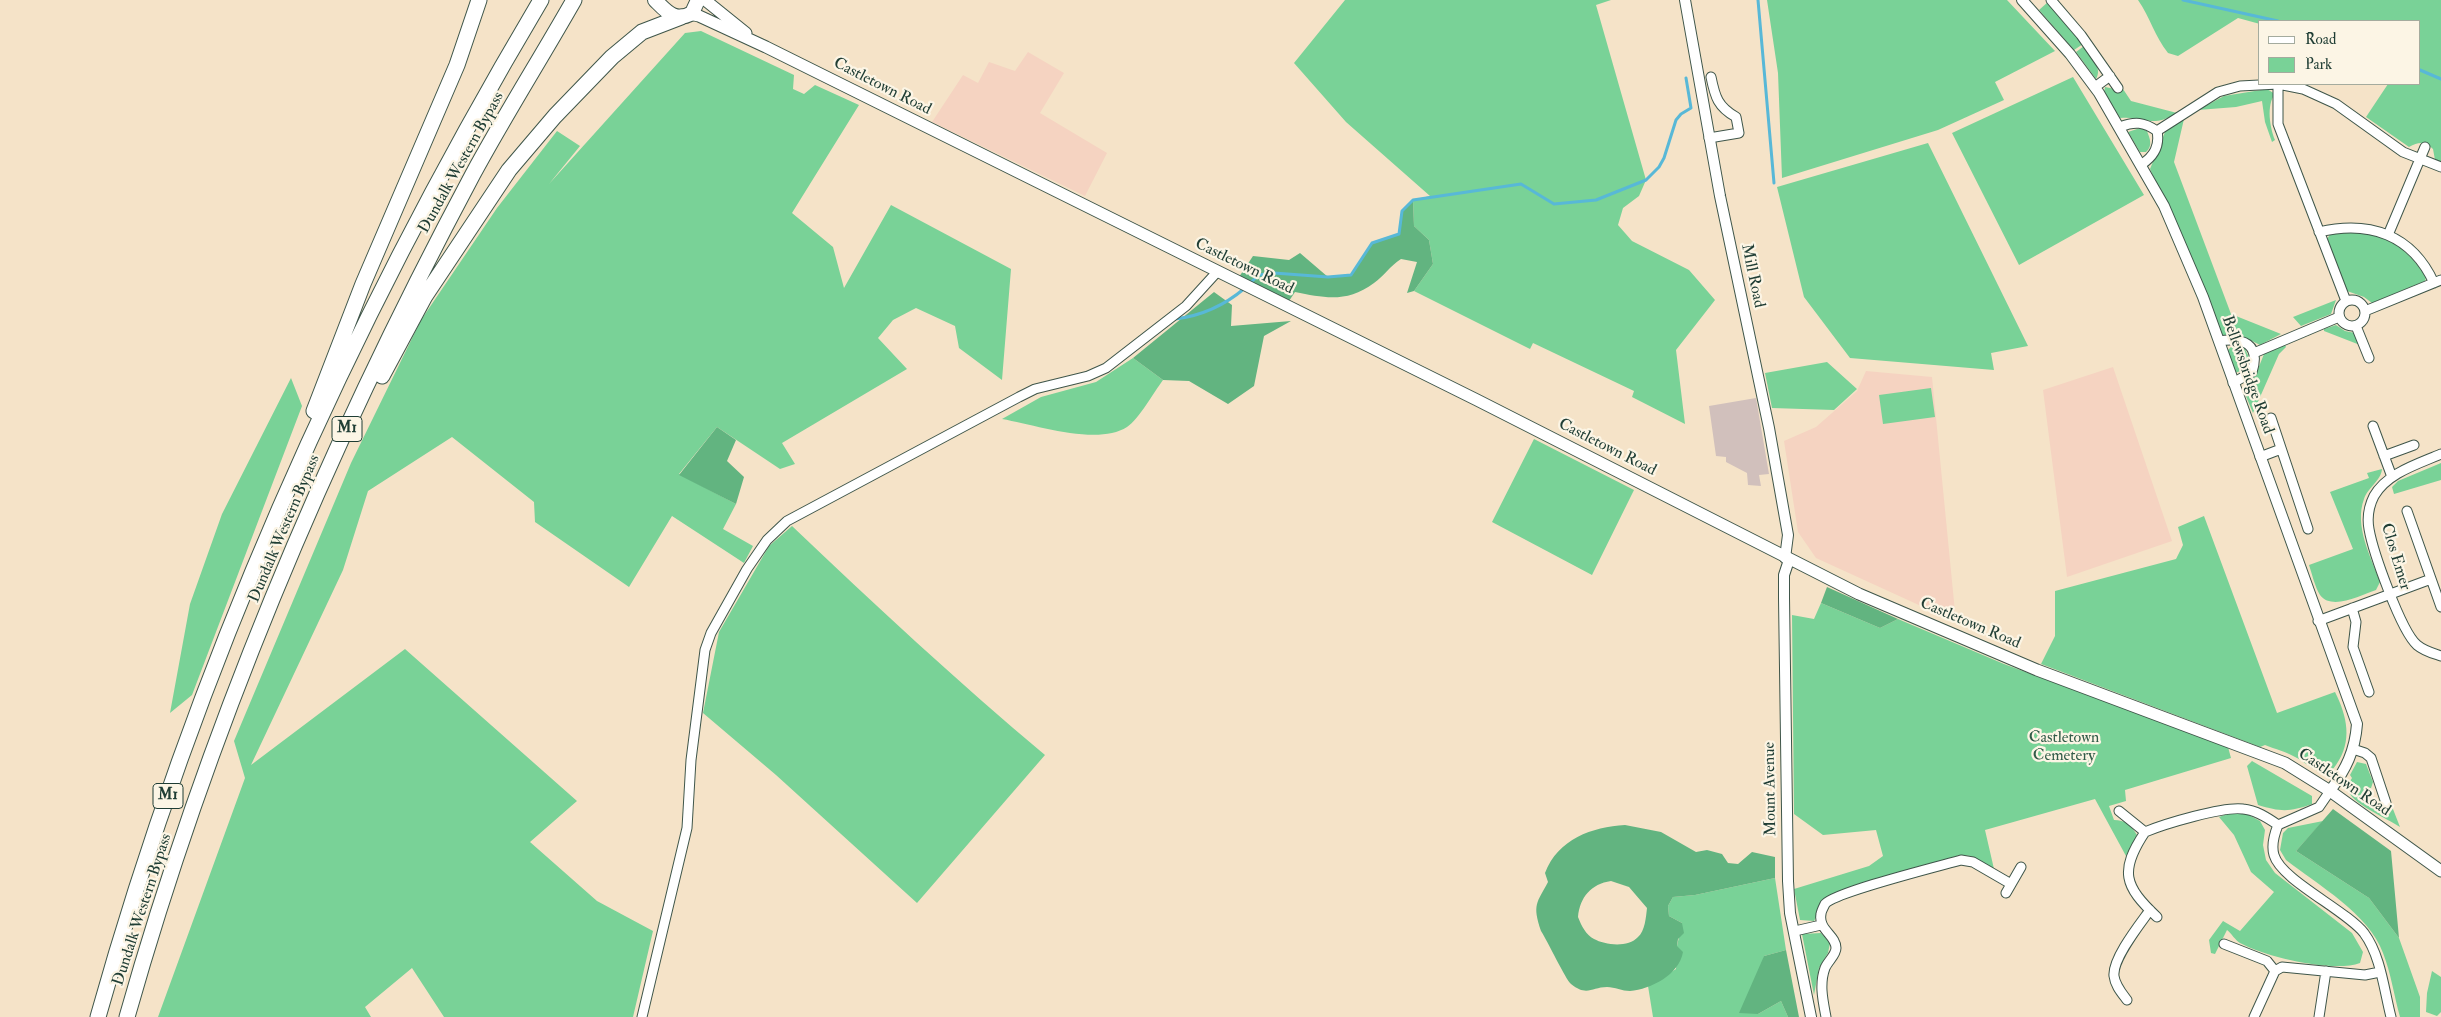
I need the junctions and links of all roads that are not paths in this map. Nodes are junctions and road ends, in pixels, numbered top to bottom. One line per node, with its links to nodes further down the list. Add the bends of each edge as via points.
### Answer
1 (479, 0): 49 (highway, via 457,65 363,284)
2 (541, 0): 49 (highway, Dundalk Western Bypass / M1, via 422,209 330,399)
3 (574, 0): 65 (highway, Dundalk Western Bypass / M1, via 474,173 360,399 277,588)
4 (698, 0): 10 (main road, via 696,8)
5 (705, 0): 11 (main road, Castletown Road)
6 (1684, 0): 21 (street, Mill Road)
7 (2022, 0): 17 (street, Bellewsbridge Road)
8 (2051, 0): 12 (street)
9 (660, 3): 10 (main road, via 674,17)
10 (685, 16): 11 (main road, Castletown Road, via 699,16); 65 (highway, via 642,32 612,57 555,116 509,170 425,296 378,385 283,593)
11 (759, 44): 28 (main road, Castletown Road)
12 (2110, 76): 17 (street); 18 (street)
13 (1711, 77): 21 (street, via 1715,99 1736,117 1738,133)
14 (2259, 85): 20 (street, via 2218,92)
15 (2278, 85): 26 (street, via 2278,124)
16 (2283, 85): 23 (street, via 2303,89 2336,104 2403,152)
17 (2095, 87): 19 (street, Bellewsbridge Road)
18 (2118, 88)
19 (2120, 127): 20 (street, via 2137,122); 24 (street, Bellewsbridge Road)
20 (2157, 131): 24 (street, via 2156,150)
21 (1709, 138): 48 (street, Mill Road, via 1769,428 1788,535)
22 (2425, 147): 23 (street)
23 (2420, 160): 25 (street); 27 (street)
24 (2142, 164): 34 (street, Bellewsbridge Road, via 2164,206)
25 (2441, 167)
26 (2319, 232): 27 (street, via 2356,228); 30 (street)
27 (2388, 235): 29 (street, via 2420,257)
28 (1217, 272): 48 (main road, Castletown Road, via 1477,400); 77 (street, via 1186,306 1106,368 1019,397 787,521 767,540 725,607 704,650 687,828)
29 (2437, 282): 31 (street)
30 (2346, 301): 31 (street, via 2358,301); 32 (street, via 2340,308)
31 (2365, 311): 33 (street, via 2363,320)
32 (2339, 317): 33 (street, via 2346,325); 35 (street)
33 (2356, 326): 36 (street)
34 (2219, 341): 35 (street, via 2240,341 2248,344); 37 (street, Bellewsbridge Road)
35 (2254, 353): 37 (street, via 2252,372)
36 (2369, 358)
37 (2233, 383): 44 (street, Bellewsbridge Road)
38 (2271, 418): 41 (street)
39 (2373, 426): 43 (street)
40 (2414, 445): 43 (street)
41 (2281, 449): 44 (street); 47 (street)
42 (2441, 454): 45 (street, Clos Emer)
43 (2384, 456): 45 (street)
44 (2260, 457): 54 (street, Bellewsbridge Road)
45 (2392, 477): 51 (street, Clos Emer, via 2381,485 2368,512 2369,530)
46 (2407, 511): 50 (street)
47 (2308, 529)
48 (1787, 559): 58 (main road, Castletown Road, via 1858,594 2037,670 2285,763); 69 (street, Mount Avenue, via 1784,576 1784,678 1788,881)
49 (249, 578): 75 (highway, Dundalk Western Bypass / M1, via 194,720 133,896)
50 (2431, 579): 51 (street); 52 (street)
51 (2391, 594): 53 (street); 55 (street, Clos Emer, via 2402,626 2416,645)
52 (2441, 607)
53 (2352, 608): 54 (street); 56 (street, via 2356,622 2353,647)
54 (2318, 621): 57 (street, Bellewsbridge Road, via 2357,724)
55 (2441, 656)
56 (2369, 692)
57 (2353, 749): 58 (street, Bellewsbridge Road, via 2348,765); 59 (street, via 2371,758)
58 (2330, 791): 61 (street, via 2319,807); 64 (main road, Castletown Road)
59 (2386, 803)
60 (2119, 811): 62 (street)
61 (2278, 825): 62 (street, via 2250,810 2232,808); 73 (street, via 2273,840 2274,856 2279,865 2363,932)
62 (2145, 832): 66 (street, via 2132,855 2128,871 2130,885)
63 (2021, 867): 68 (street, via 2008,889 1973,862 1961,860 1840,896 1826,903)
64 (2441, 871)
65 (169, 881): 76 (highway, Dundalk Western Bypass / M1)
66 (2150, 910): 67 (street); 74 (street, via 2118,960 2114,974 2116,985)
67 (2157, 917)
68 (1821, 925): 69 (street); 79 (street, via 1836,942 1836,950 1822,976)
69 (1794, 931): 78 (street, Mount Avenue)
70 (2224, 944): 71 (street, via 2267,961)
71 (2275, 971): 72 (street, via 2282,967); 80 (street)
72 (2326, 971): 73 (street, via 2365,975); 81 (street)
73 (2380, 972): 82 (street)
74 (2127, 1000)
75 (98, 1017)
76 (127, 1017)
77 (642, 1017)
78 (1811, 1017)
79 (1826, 1017)
80 (2254, 1017)
81 (2319, 1017)
82 (2391, 1017)

